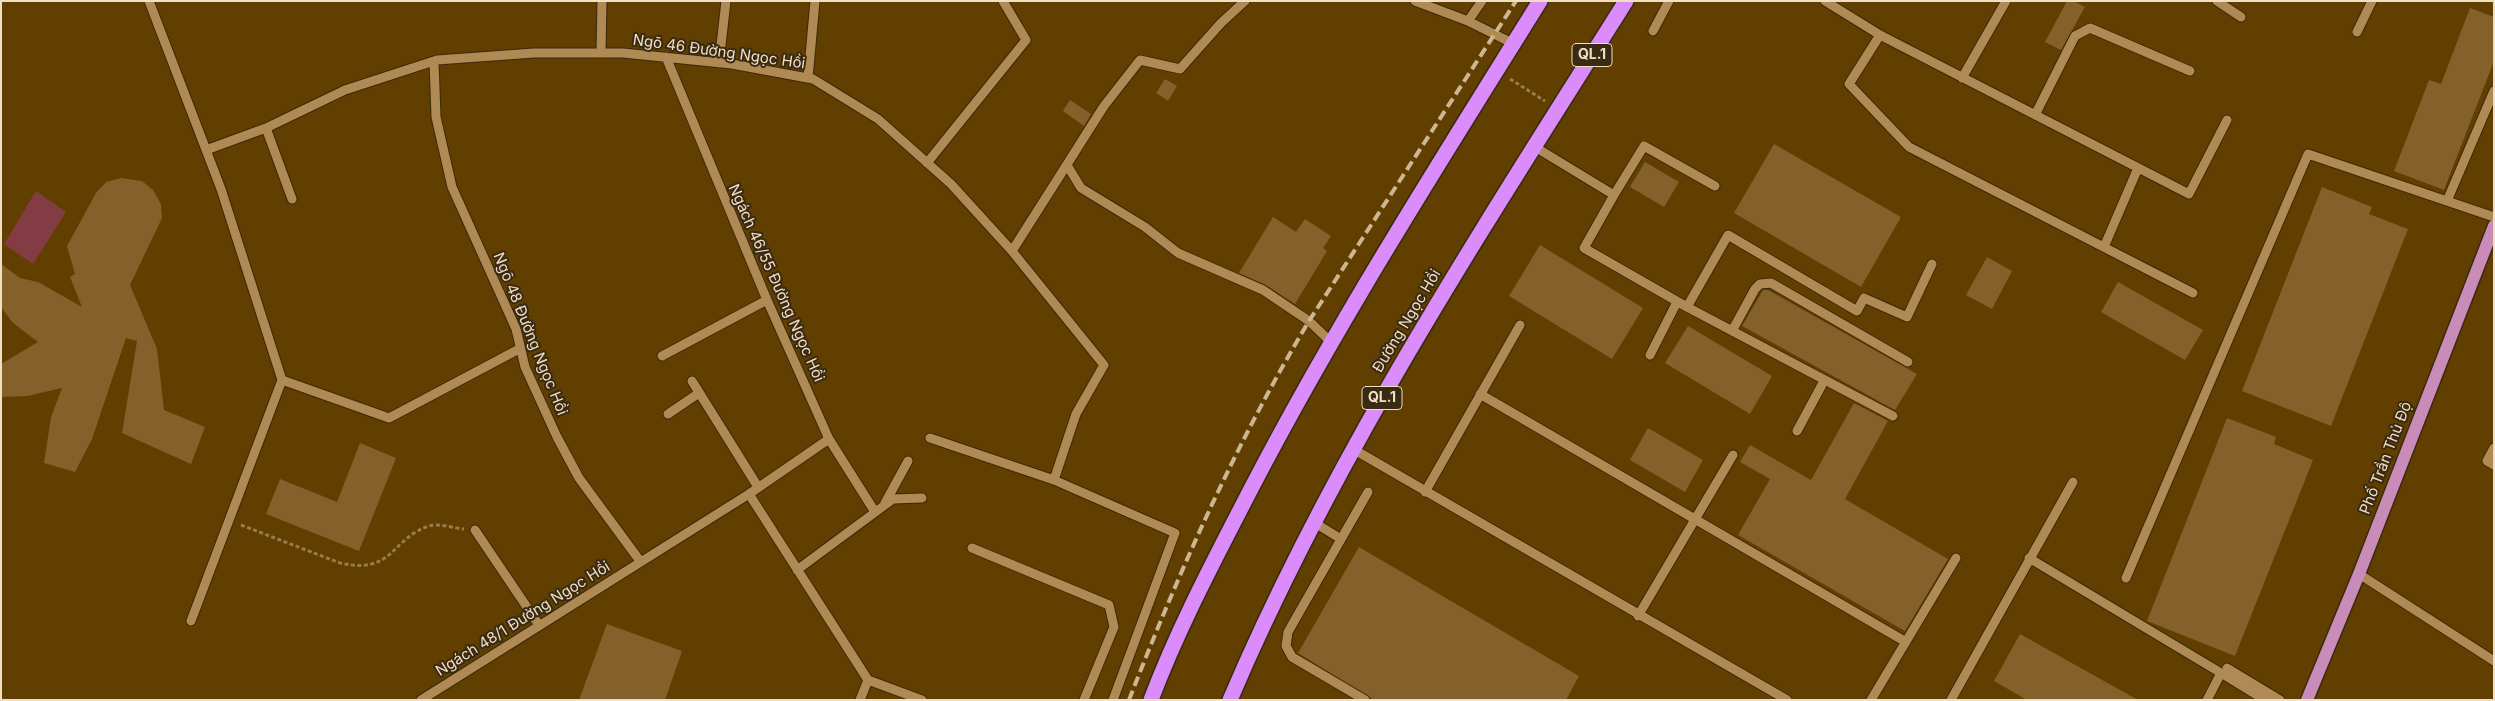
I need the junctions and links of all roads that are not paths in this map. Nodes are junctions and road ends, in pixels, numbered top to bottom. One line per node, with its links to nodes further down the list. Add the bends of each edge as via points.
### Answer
1 (149, 1): 34 (street)
2 (602, 1): 22 (street)
3 (726, 1): 25 (street)
4 (815, 1): 27 (street)
5 (1003, 1): 35 (street, via 1026,40)
6 (1415, 1): 17 (street)
7 (1482, 1): 17 (street)
8 (1540, 1): 21 (highway)
9 (1626, 1): 33 (highway, Đường Ngọc Hồi / QL.1)
10 (1669, 1): 18 (street)
11 (1825, 1): 20 (street)
12 (2006, 1): 28 (street)
13 (2217, 1): 16 (street)
14 (2372, 1): 19 (street)
15 (1243, 2): 36 (street, via 1180,69 1140,60 1104,106)
16 (2241, 17)
17 (1468, 22): 21 (street)
18 (1653, 31)
19 (2357, 32)
20 (1880, 35): 28 (street); 44 (street, via 1849,84 1909,147)
21 (1514, 44): 53 (highway)
22 (601, 52): 23 (street, Ngõ 46 Đường Ngọc Hồi); 24 (street, Ngõ 46 Đường Ngọc Hồi, via 534,53)
23 (666, 57): 25 (street, Ngõ 46 Đường Ngọc Hồi); 48 (street, Ngách 46/55 Đường Ngọc Hồi)
24 (434, 61): 32 (street, Ngõ 46 Đường Ngọc Hồi, via 345,90); 54 (street, Ngõ 48 Đường Ngọc Hồi, via 436,117 452,187 516,328)
25 (719, 63): 27 (street, Ngõ 46 Đường Ngọc Hồi)
26 (2190, 71): 30 (street, via 2090,28 2075,36)
27 (808, 78): 35 (street, Ngõ 46 Đường Ngọc Hồi, via 813,78 878,119)
28 (1962, 78): 30 (street)
29 (2494, 91): 41 (street)
30 (2035, 115): 37 (street)
31 (2227, 120): 37 (street, via 2188,194)
32 (266, 128): 34 (street, Ngõ 46 Đường Ngọc Hồi); 40 (street)
33 (1534, 147): 39 (street); 69 (highway, Đường Ngọc Hồi / QL.1)
34 (206, 150): 58 (street)
35 (927, 163): 45 (street, Ngõ 46 Đường Ngọc Hồi, via 951,184)
36 (1067, 165): 45 (street); 53 (street, via 1081,188 1145,227 1178,253 1263,290 1309,321)
37 (2138, 168): 44 (street)
38 (1715, 186): 39 (street, via 1644,146)
39 (1614, 195): 49 (street, via 1584,248)
40 (292, 199)
41 (2447, 201): 42 (street); 92 (street, via 2308,154)
42 (2494, 216)
43 (2494, 226): 91 (main road, Phố Trần Thủ Độ)
44 (2104, 247): 47 (street)
45 (1012, 251): 73 (street, Ngõ 46 Đường Ngọc Hồi, via 1104,365 1076,414)
46 (1932, 264): 50 (street, via 1907,317 1864,298 1857,311 1728,235)
47 (2193, 293)
48 (767, 300): 55 (street); 67 (street, Ngách 46/55 Đường Ngọc Hồi)
49 (1678, 302): 50 (street); 56 (street)
50 (1686, 307): 52 (street)
51 (1520, 325): 62 (street)
52 (1732, 332): 57 (street, via 1755,289 1765,283 1771,284); 60 (street)
53 (1331, 342): 100 (highway, via 1285,421 1218,553)
54 (521, 348): 58 (street, via 389,418); 89 (street, Ngõ 48 Đường Ngọc Hồi, via 525,367 579,478)
55 (662, 356)
56 (1650, 356)
57 (1908, 362)
58 (282, 380): 94 (street)
59 (692, 381): 61 (street)
60 (1824, 381): 64 (street); 65 (street)
61 (699, 393): 63 (street); 75 (street)
62 (1480, 394): 77 (street); 82 (street)
63 (668, 414)
64 (1893, 416)
65 (1797, 431)
66 (930, 438): 73 (street)
67 (829, 439): 75 (street); 81 (street, Ngách 46/55 Đường Ngọc Hồi)
68 (2494, 448): 72 (street, via 2486,460)
69 (1353, 449): 77 (street); 83 (highway, Đường Ngọc Hồi / QL.1)
70 (1733, 455): 82 (street)
71 (908, 461): 80 (street)
72 (2494, 465)
73 (1054, 480): 105 (street, via 1175,533)
74 (2073, 482): 88 (street)
75 (758, 487): 78 (street)
76 (1368, 492): 85 (street)
77 (1425, 492): 93 (street)
78 (749, 494): 89 (street); 90 (street)
79 (922, 498): 80 (street, via 893,499)
80 (884, 504): 81 (street)
81 (875, 512): 90 (street)
82 (1694, 519): 93 (street); 96 (street)
83 (1315, 522): 85 (street); 106 (highway, Đường Ngọc Hồi / QL.1)
84 (475, 530): 95 (street)
85 (1341, 539): 107 (street, via 1288,632 1286,646 1292,657)
86 (972, 548): 104 (street, via 1108,605 1114,628)
87 (1956, 558): 96 (street)
88 (2029, 558): 98 (street); 110 (street)
89 (640, 561): 95 (street, Ngách 48/1 Đường Ngọc Hồi)
90 (797, 570): 99 (street)
91 (2359, 574): 97 (street); 114 (main road, Phố Trần Thủ Độ)
92 (2126, 578)
93 (1638, 616): 108 (street)
94 (191, 621)
95 (539, 625): 101 (street, Ngách 48/1 Đường Ngọc Hồi)
96 (1906, 642): 109 (street)
97 (2494, 661)
98 (2224, 670): 111 (street); 112 (street); 113 (street)
99 (868, 680): 102 (street); 103 (street)
100 (1156, 698)
101 (421, 700)
102 (860, 700)
103 (922, 700)
104 (1084, 700)
105 (1113, 700)
106 (1230, 700)
107 (1366, 700)
108 (1787, 700)
109 (1871, 700)
110 (1950, 700)
111 (2207, 700)
112 (2265, 700)
113 (2280, 700)
114 (2307, 700)

